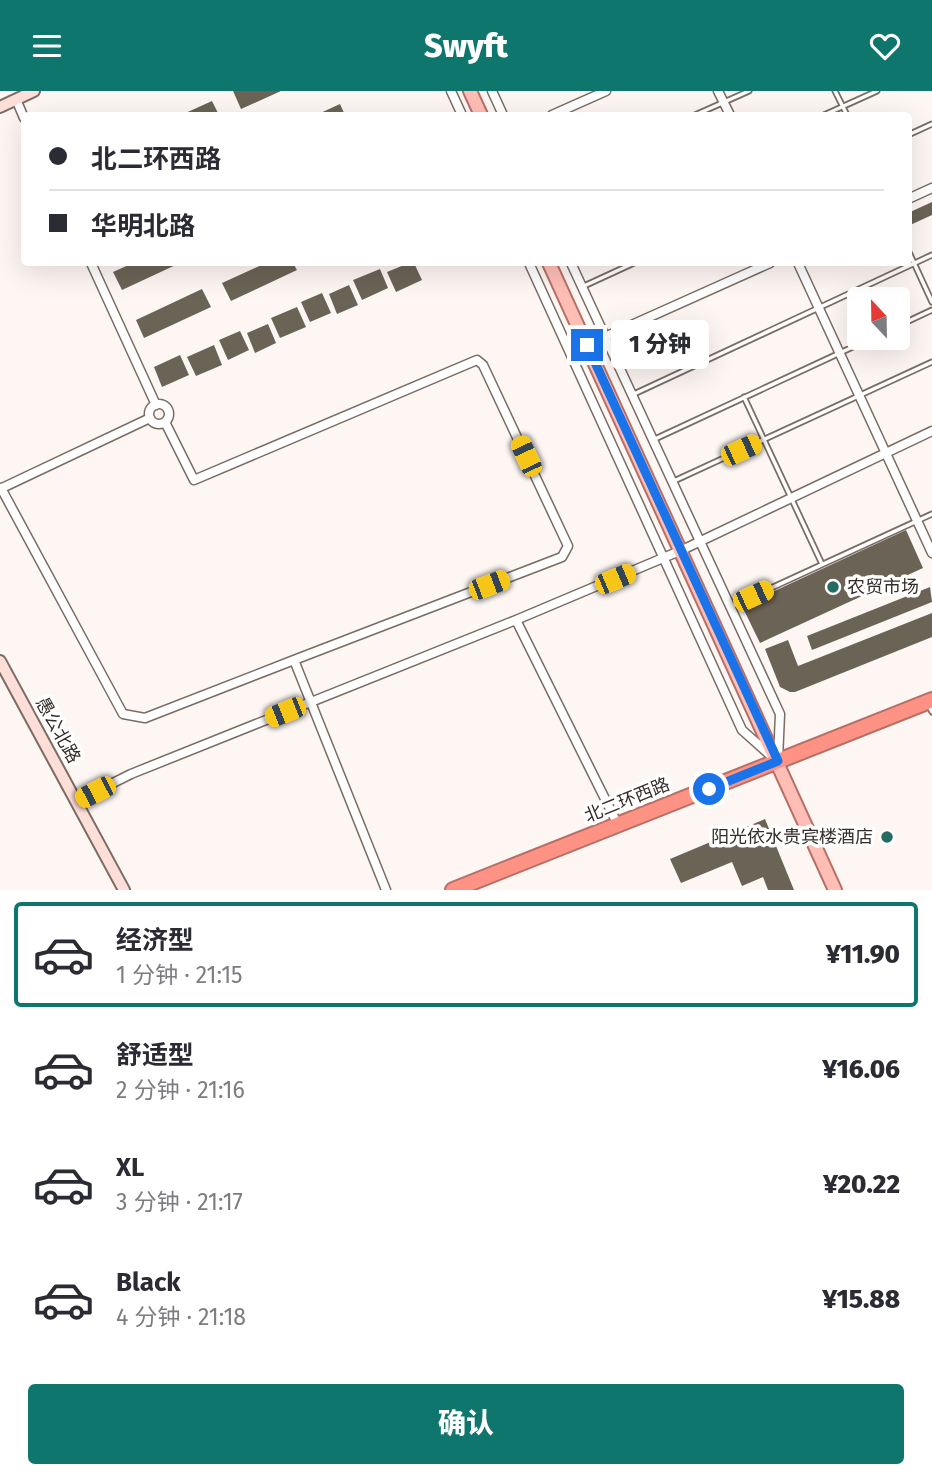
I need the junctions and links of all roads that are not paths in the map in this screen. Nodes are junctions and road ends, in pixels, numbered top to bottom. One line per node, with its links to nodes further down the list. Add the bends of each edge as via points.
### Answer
1 (34, 91): 11 (main road)
2 (451, 91): 16 (street)
3 (470, 91): 17 (main road)
4 (503, 91): 10 (lane)
5 (606, 91): 19 (street)
6 (719, 91): 12 (street)
7 (749, 91): 12 (lane)
8 (835, 91): 14 (lane)
9 (877, 91): 14 (lane)
10 (493, 93): 18 (street)
11 (16, 99): 13 (main road); 15 (street)
12 (724, 102): 20 (lane); 21 (street)
13 (0, 107)
14 (843, 107): 22 (lane); 23 (lane)
15 (21, 112)
16 (461, 112)
17 (480, 112)
18 (502, 112)
19 (559, 112)
20 (702, 112)
21 (729, 112)
22 (831, 112)
23 (846, 112)
24 (932, 124): 25 (lane)
25 (912, 133)
26 (932, 188): 27 (street)
27 (912, 197)
28 (932, 255): 30 (lane)
29 (912, 259): 30 (lane)
30 (914, 263): 40 (lane)
31 (91, 266): 52 (street)
32 (530, 266): 67 (street)
33 (549, 266): 45 (main road)
34 (572, 266): 39 (street)
35 (627, 266): 39 (lane)
36 (763, 266): 44 (street)
37 (799, 266): 41 (street)
38 (908, 266): 41 (lane)
39 (582, 286): 44 (street)
40 (932, 302)
41 (819, 308): 47 (street); 49 (lane)
42 (932, 310): 43 (lane)
43 (910, 320)
44 (606, 337): 45 (street); 49 (street)
45 (587, 345): 65 (main road)
46 (847, 350): 47 (lane)
47 (840, 353): 50 (street); 51 (lane)
48 (932, 362): 50 (lane)
49 (632, 395): 56 (street)
50 (859, 395): 57 (lane); 58 (street)
51 (744, 397): 56 (lane); 57 (lane)
52 (156, 405): 53 (street); 54 (street, via 167,408)
53 (150, 418): 54 (street, via 157,424); 60 (street)
54 (165, 422): 71 (street, via 194,480 477,360 483,365 568,546 562,557)
55 (932, 432): 58 (street)
56 (653, 440): 59 (street)
57 (764, 440): 59 (lane); 61 (lane)
58 (886, 453): 61 (street); 63 (street)
59 (672, 482): 64 (street)
60 (1, 489): 71 (street, via 123,714 145,718)
61 (791, 498): 64 (street); 68 (lane)
62 (932, 514): 63 (lane)
63 (917, 521): 66 (street); 68 (lane)
64 (700, 542): 65 (street); 69 (street)
65 (682, 550): 67 (street); 75 (main road)
66 (932, 554)
67 (664, 558): 70 (street); 75 (street, via 743,730)
68 (822, 564): 69 (lane)
69 (730, 607): 75 (street, via 780,715)
70 (516, 620): 73 (street); 77 (street)
71 (294, 660): 73 (street)
72 (0, 661): 76 (main road, 愚公北路)
73 (311, 702): 76 (street, via 131,774); 79 (street)
74 (931, 705): 75 (highway, 北二环西路)
75 (778, 761): 77 (highway, 北二环西路); 81 (main road)
76 (77, 801): 78 (main road, 愚公北路)
77 (618, 825): 80 (highway, 北二环西路)
78 (124, 890)
79 (386, 890)
80 (453, 890)
81 (835, 890)

